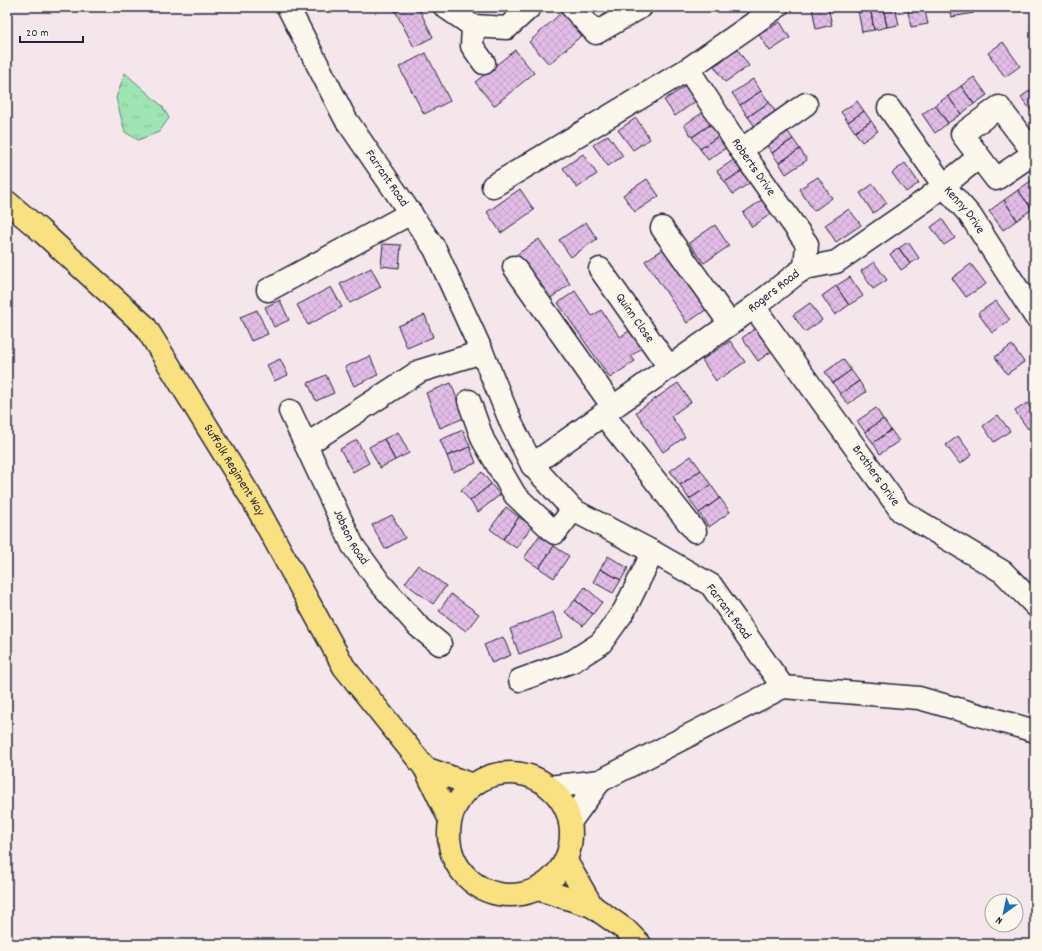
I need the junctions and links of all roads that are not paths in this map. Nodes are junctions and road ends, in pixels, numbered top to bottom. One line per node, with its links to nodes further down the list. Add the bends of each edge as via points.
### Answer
1 (288, 7): 17 (street, Farrant Road, via 345,118)
2 (530, 7): 7 (street, via 507,28)
3 (572, 7): 4 (street, via 596,33)
4 (641, 7)
5 (777, 7): 9 (street)
6 (441, 10): 7 (street)
7 (473, 26): 8 (street, via 472,46)
8 (484, 63)
9 (688, 69): 12 (street, Roberts Drive); 14 (street)
10 (806, 104): 12 (street)
11 (889, 108): 15 (street, Kenny Drive)
12 (742, 150): 20 (street, Roberts Drive, via 807,244)
13 (980, 157): 15 (street, Rogers Road)
14 (493, 186)
15 (944, 186): 20 (street, Rogers Road, via 836,262); 24 (street, Kenny Drive, via 970,215)
16 (7, 202): 43 (main road, Suffolk Regiment Way, via 145,326 255,504 344,667)
17 (410, 213): 22 (street); 26 (street, Farrant Road, via 435,249)
18 (662, 228): 25 (street)
19 (514, 267): 30 (street)
20 (806, 268): 23 (street, Rogers Road)
21 (600, 269): 27 (street, Quinn Close)
22 (268, 290)
23 (754, 306): 25 (street, Rogers Road); 38 (street, Brothers Drive, via 901,511 1003,572)
24 (1035, 316)
25 (730, 324): 27 (street, Rogers Road)
26 (482, 352): 31 (street, Farrant Road); 33 (street, via 420,371)
27 (670, 367): 30 (street, Rogers Road)
28 (469, 401): 32 (street)
29 (290, 411): 33 (street, Jobson Road)
30 (608, 411): 34 (street, Rogers Road); 36 (street)
31 (512, 425): 32 (street); 34 (street, Farrant Road)
32 (484, 440): 35 (street, via 516,495 555,533)
33 (306, 445): 39 (street, Jobson Road, via 353,546 380,583 418,626)
34 (532, 465): 35 (street, Farrant Road)
35 (572, 510): 37 (street, Farrant Road)
36 (695, 531)
37 (653, 552): 40 (street, via 624,611 601,643 573,661); 41 (street, Farrant Road, via 711,585)
38 (1035, 605)
39 (440, 644)
40 (520, 680)
41 (783, 687): 42 (street, via 919,698); 44 (street)
42 (1035, 731)
43 (425, 768): 45 (main road); 47 (main road, Suffolk Regiment Way)
44 (600, 781): 46 (street); 48 (street)
45 (473, 785): 46 (main road, via 485,778 512,773 538,779); 47 (main road, via 462,795)
46 (549, 787): 48 (main road, via 566,808)
47 (450, 820): 50 (main road, via 448,834 455,862 473,884 500,895 519,895)
48 (570, 822): 49 (main road, via 572,835)
49 (566, 861): 50 (main road, via 550,882); 51 (main road)
50 (538, 889): 51 (main road)
51 (592, 906): 52 (main road, via 626,930)
52 (640, 944)

